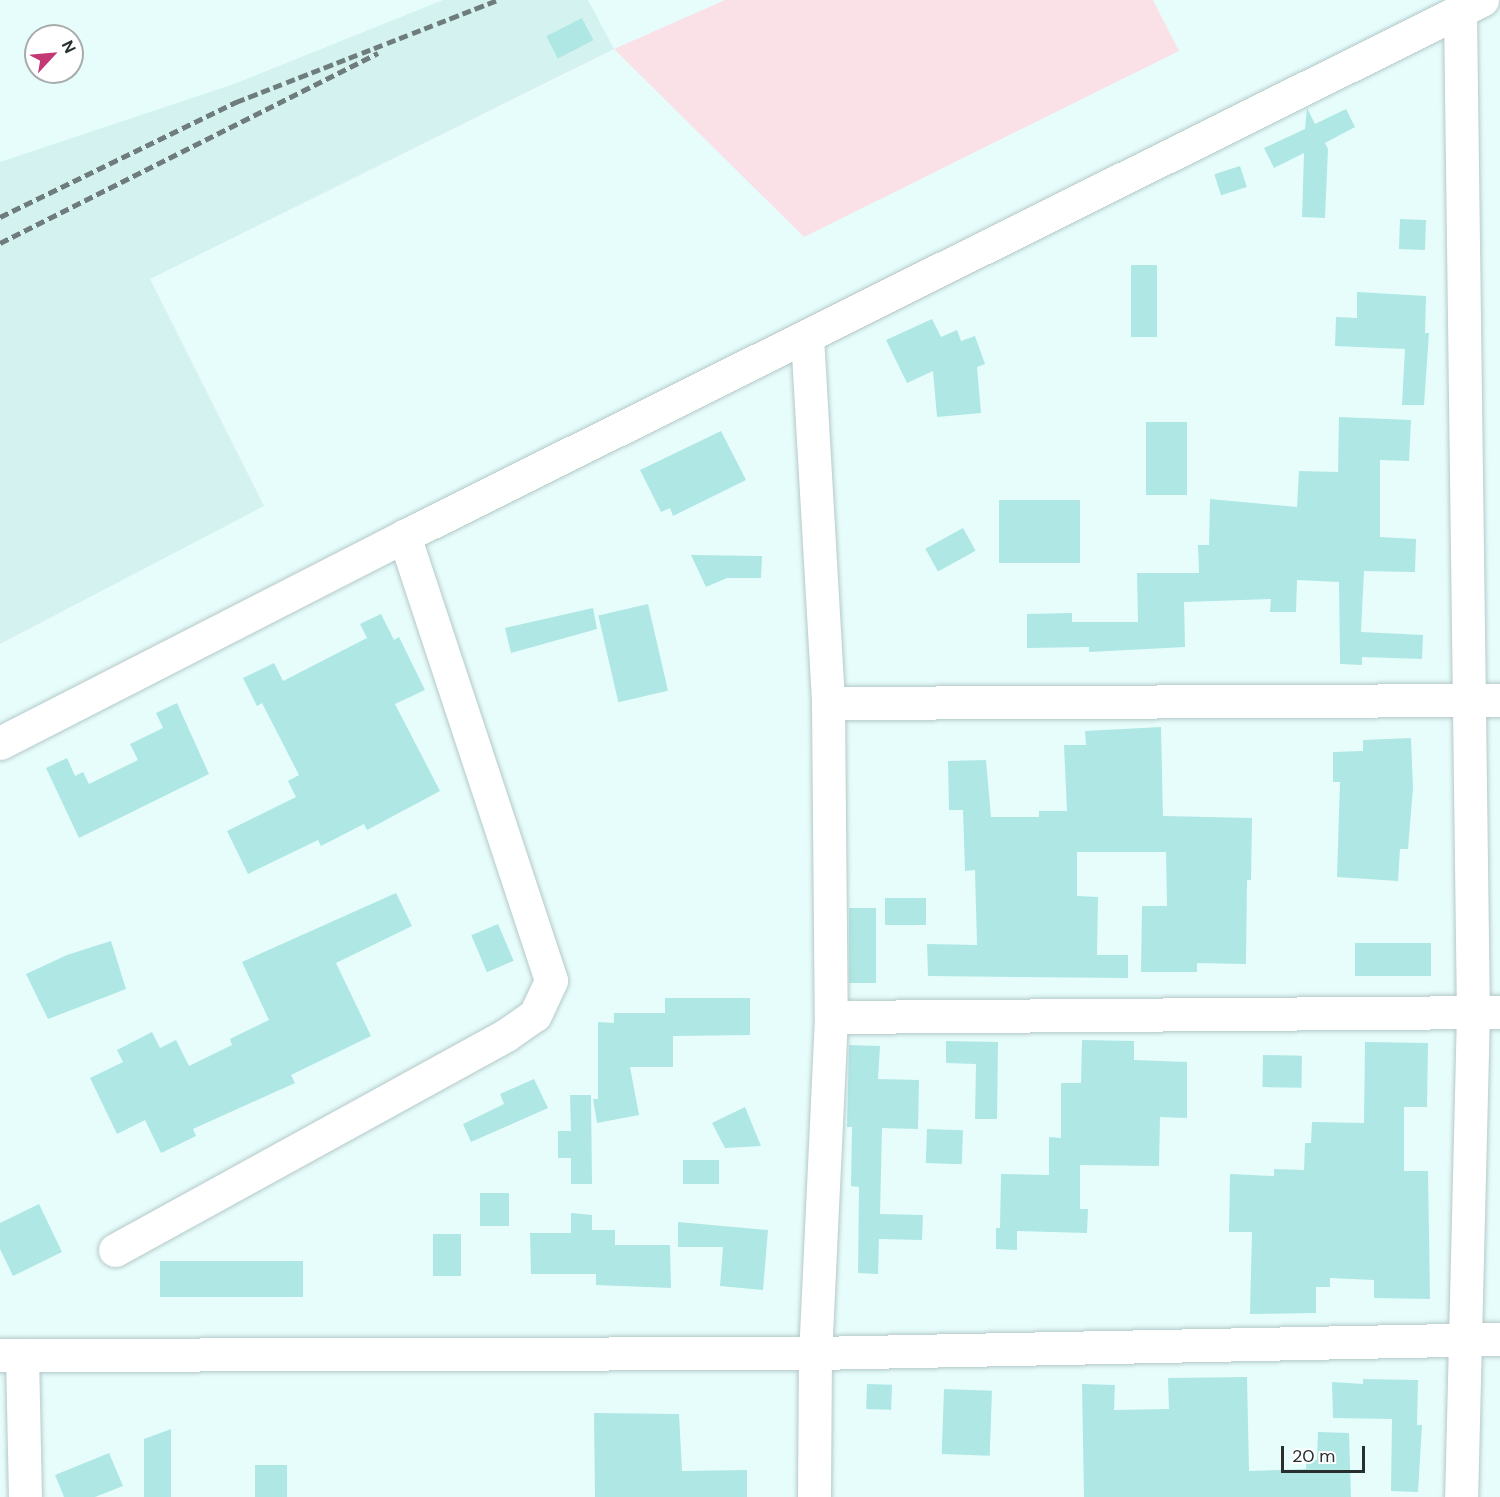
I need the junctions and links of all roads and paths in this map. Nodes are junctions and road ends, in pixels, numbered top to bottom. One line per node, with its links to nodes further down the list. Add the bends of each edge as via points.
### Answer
1 (1471, 5): 2 (street); 4 (street)
2 (807, 336): 3 (street); 5 (street)
3 (404, 536): 6 (street); 9 (street, via 551,980 535,1015 506,1035)
4 (1486, 700): 5 (street); 7 (street)
5 (828, 703): 8 (street)
6 (0, 743)
7 (1486, 1012): 8 (street); 11 (street)
8 (831, 1017): 12 (street)
9 (115, 1250)
10 (1500, 1339): 11 (street)
11 (1464, 1340): 12 (street); 16 (street)
12 (815, 1353): 13 (street); 15 (street)
13 (11, 1355): 14 (street)
14 (25, 1497)
15 (814, 1497)
16 (1461, 1497)

